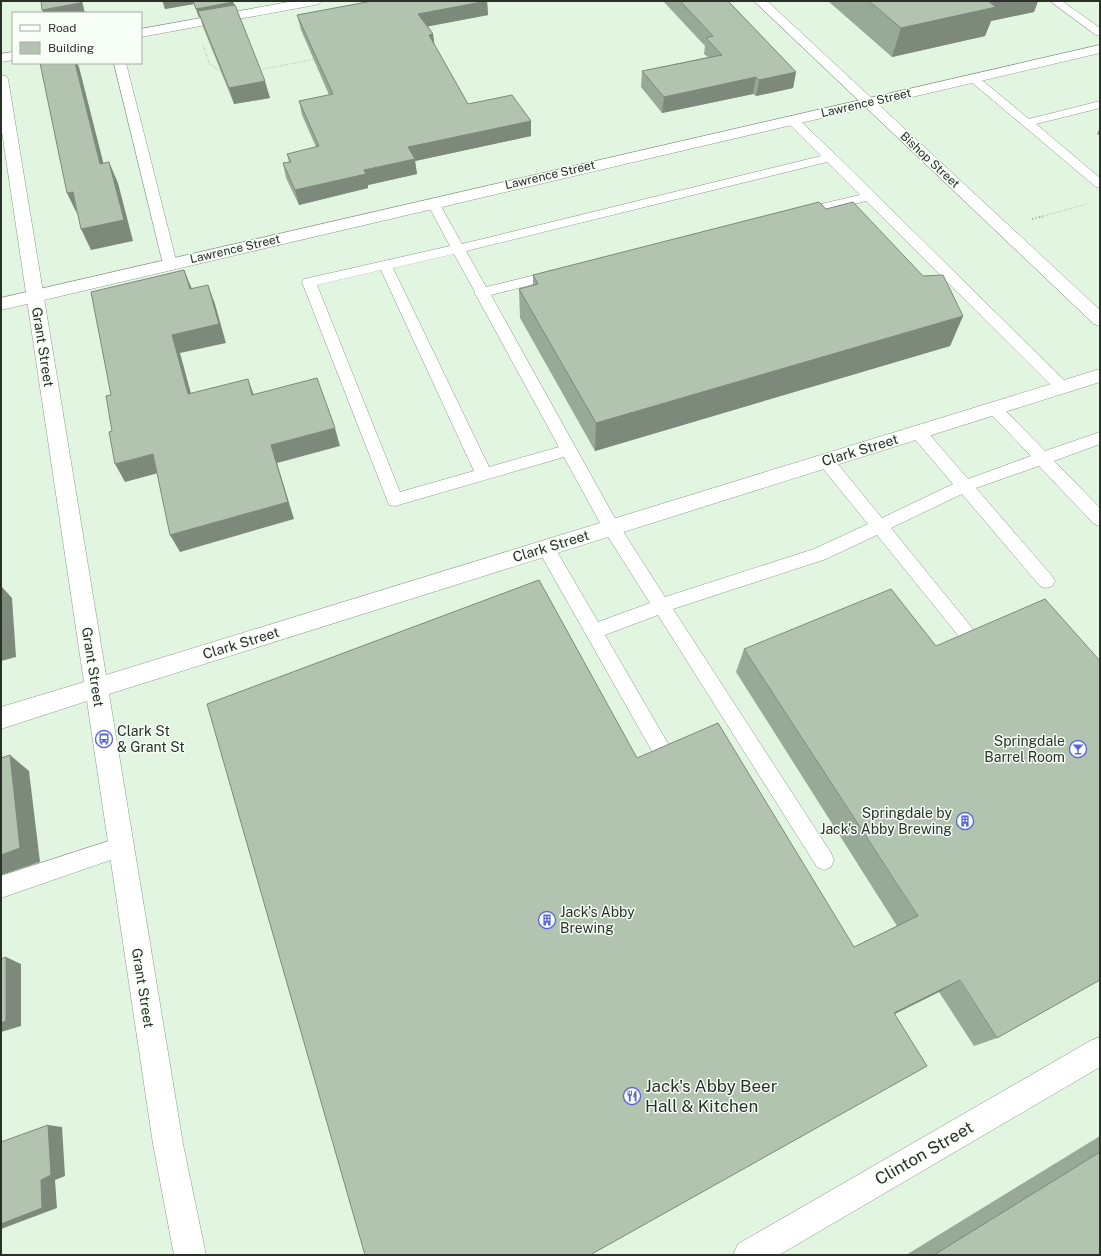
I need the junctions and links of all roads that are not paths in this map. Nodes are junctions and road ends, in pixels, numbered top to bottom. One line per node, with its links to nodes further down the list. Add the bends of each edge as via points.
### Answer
1 (315, 1): 4 (street)
2 (760, 1): 13 (street, Bishop Street)
3 (1055, 1): 6 (lane)
4 (288, 3): 5 (street)
5 (142, 33)
6 (1100, 33)
7 (1100, 49): 11 (street, Lawrence Street)
8 (12, 56): 9 (street)
9 (1, 58)
10 (120, 64): 24 (lane)
11 (973, 78): 13 (street, Lawrence Street); 17 (lane)
12 (1, 79): 15 (street, Grant Street)
13 (868, 102): 16 (street, Lawrence Street); 30 (street, Bishop Street)
14 (1100, 104): 17 (lane)
15 (5, 120): 28 (street, Grant Street)
16 (792, 120): 18 (lane); 21 (street, Lawrence Street)
17 (1026, 123): 19 (lane)
18 (831, 158): 20 (lane); 23 (lane)
19 (1100, 184)
20 (870, 196): 22 (lane); 32 (lane)
21 (432, 203): 23 (lane); 24 (street, Lawrence Street)
22 (786, 217)
23 (457, 250): 25 (lane); 27 (lane)
24 (170, 264): 28 (street, Lawrence Street)
25 (386, 265): 39 (lane); 39 (lane, via 309,282 395,500)
26 (565, 272): 27 (lane)
27 (481, 292): 36 (lane)
28 (35, 296): 29 (street, Lawrence Street); 49 (street, Grant Street)
29 (1, 304)
30 (1100, 320)
31 (1100, 375): 32 (street, Clark Street)
32 (1062, 387): 33 (street, Clark Street)
33 (994, 408): 34 (street, Clark Street); 37 (lane)
34 (918, 432): 38 (street, Clark Street); 40 (lane)
35 (1100, 438): 37 (lane)
36 (568, 450): 39 (lane); 43 (lane)
37 (1042, 458): 40 (lane); 41 (lane)
38 (826, 461): 42 (lane); 43 (street, Clark Street)
39 (484, 474)
40 (965, 486): 42 (lane); 45 (lane)
41 (1100, 519)
42 (879, 526): 46 (lane, via 820,554); 48 (lane)
43 (611, 528): 44 (street, Clark Street); 46 (lane)
44 (546, 548): 47 (lane); 49 (street, Clark Street)
45 (1046, 581)
46 (661, 606): 47 (lane); 53 (lane)
47 (594, 632): 51 (lane)
48 (967, 634)
49 (96, 688): 50 (street, Clark Street); 52 (street, Grant Street)
50 (1, 718)
51 (664, 754)
52 (121, 847): 54 (lane); 56 (street, Grant Street, via 168,1144)
53 (824, 860)
54 (1, 887)
55 (1100, 1051): 57 (street, Clinton Street)
56 (190, 1255)
57 (749, 1255)

